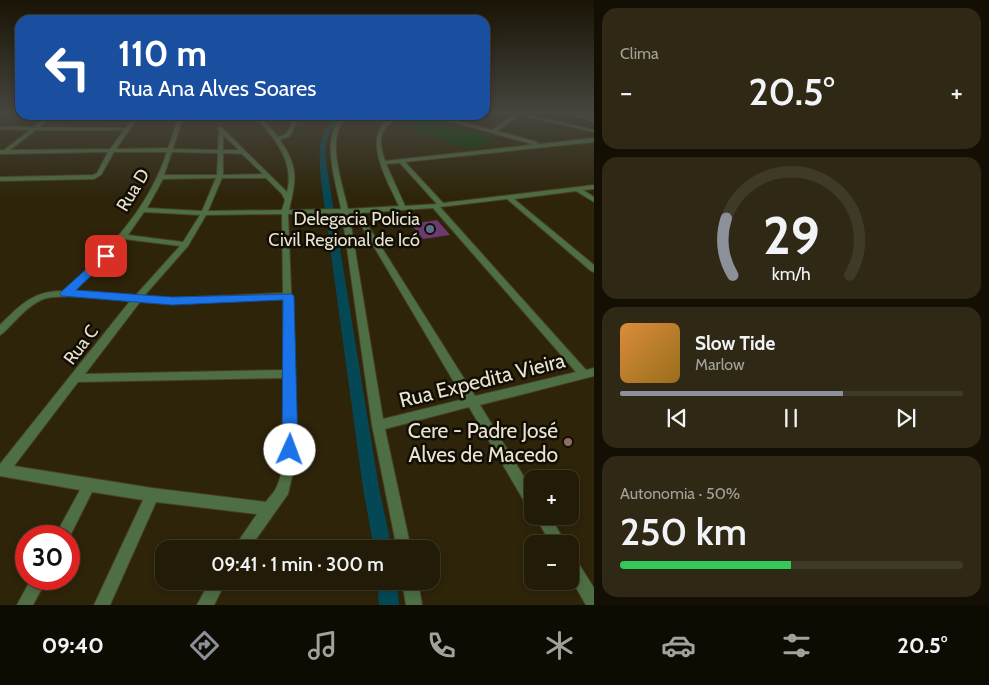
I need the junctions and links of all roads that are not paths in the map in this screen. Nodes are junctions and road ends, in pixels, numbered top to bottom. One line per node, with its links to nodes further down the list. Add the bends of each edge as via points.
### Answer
1 (17, 141): 13 (street)
2 (119, 141): 14 (street)
3 (172, 141): 12 (street, Rua D)
4 (221, 141): 15 (street, Rua C)
5 (233, 141): 16 (street)
6 (279, 141): 27 (street, via 292,174)
7 (332, 141): 34 (street)
8 (379, 141): 19 (street)
9 (527, 141): 11 (street)
10 (581, 141): 11 (street)
11 (541, 145): 18 (street)
12 (168, 150): 14 (street); 15 (street); 22 (street, Rua D)
13 (3, 152): 14 (street); 17 (street)
14 (111, 152): 23 (street, via 94,177)
15 (221, 152): 16 (street); 20 (street, Rua C)
16 (244, 152): 21 (street)
17 (0, 157)
18 (402, 162): 19 (street); 29 (street)
19 (384, 164): 30 (street)
20 (220, 176): 21 (street); 22 (street); 35 (street, Rua C)
21 (269, 176): 27 (street)
22 (160, 177): 31 (street, Rua D)
23 (0, 179)
24 (594, 187): 25 (street)
25 (577, 189): 26 (street); 28 (street)
26 (510, 198): 29 (street); 38 (street)
27 (288, 199): 33 (street)
28 (594, 200)
29 (438, 206): 30 (street); 43 (street)
30 (403, 209): 32 (street)
31 (142, 210): 35 (street); 36 (street, Rua D)
32 (356, 211): 34 (street); 46 (street)
33 (285, 212): 34 (street); 35 (street); 40 (street)
34 (341, 212): 47 (street)
35 (204, 213): 37 (street, Rua C)
36 (122, 236): 37 (street); 39 (street, Rua D)
37 (185, 244): 41 (street, Rua C)
38 (594, 269)
39 (66, 294): 41 (street); 42 (street, via 49,293 34,299)
40 (288, 296): 41 (street, via 172,301); 44 (street)
41 (137, 299): 45 (street, Rua C)
42 (0, 331)
43 (589, 373): 46 (street, Rua Expedita Vieira)
44 (290, 374): 45 (street); 52 (street, via 289,464 283,489)
45 (77, 378): 48 (street, Rua C)
46 (472, 401): 47 (street, Rua Expedita Vieira); 50 (street)
47 (378, 425): 55 (street)
48 (2, 470): 49 (street)
49 (89, 485): 51 (street); 53 (street)
50 (524, 488)
51 (152, 495): 52 (street); 62 (street)
52 (270, 510): 54 (street)
53 (68, 525)
54 (247, 540)
55 (402, 540)
56 (579, 578): 60 (street)
57 (34, 590): 61 (street)
58 (214, 590): 63 (street)
59 (412, 590): 64 (street)
60 (594, 602)
61 (26, 605)
62 (102, 605)
63 (205, 605)
64 (414, 605)

